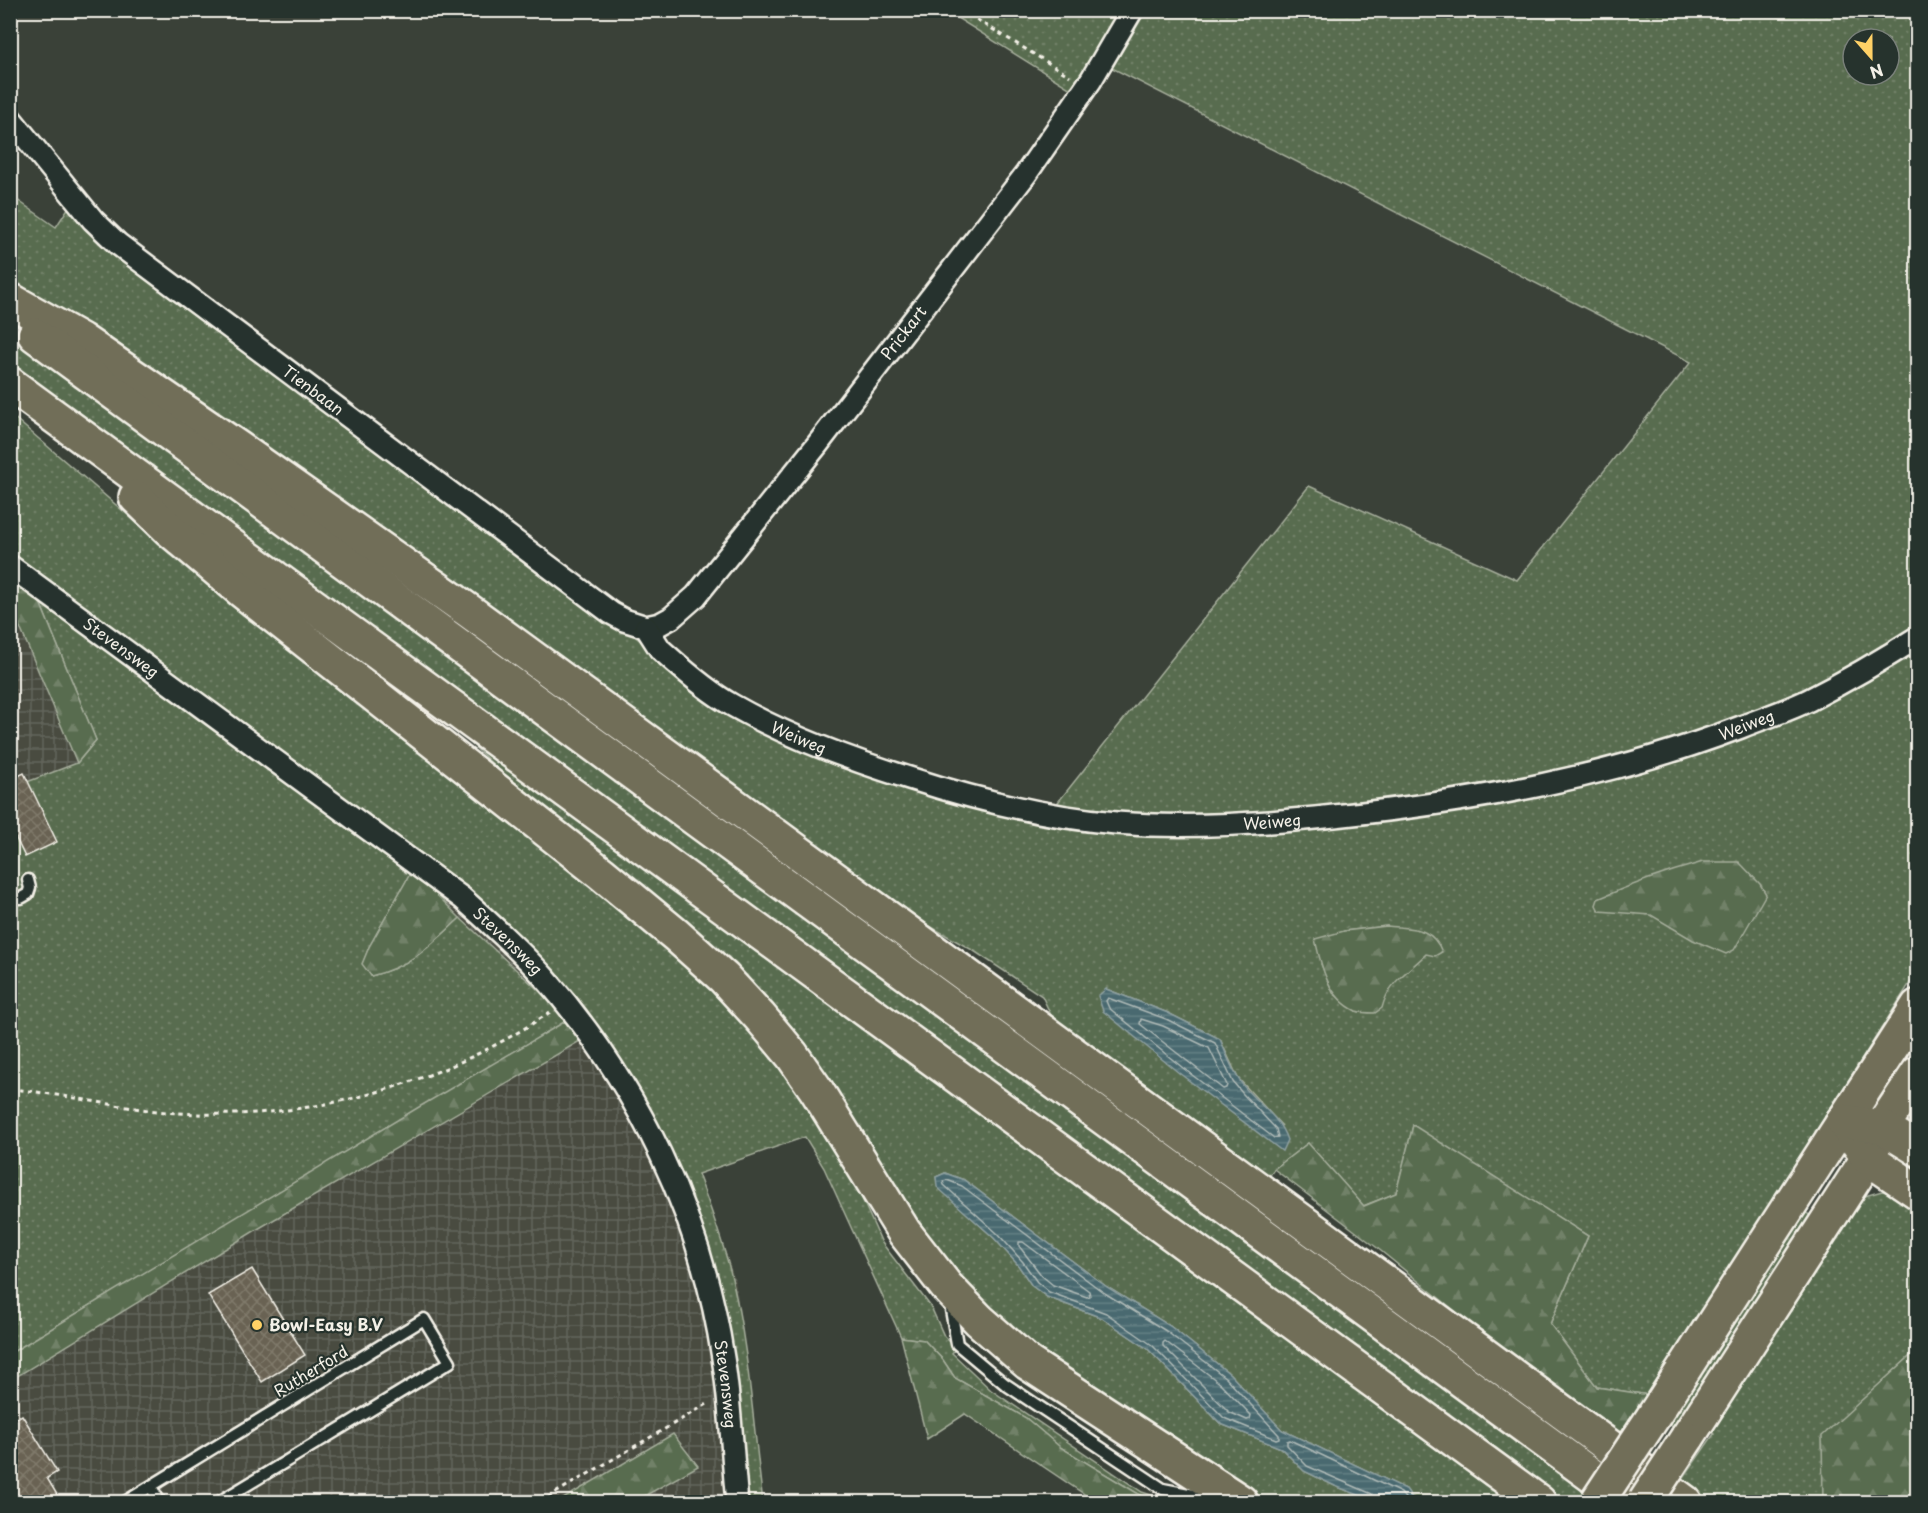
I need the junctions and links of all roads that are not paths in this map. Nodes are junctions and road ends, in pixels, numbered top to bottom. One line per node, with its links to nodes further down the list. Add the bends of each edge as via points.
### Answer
1 (1132, 10): 8 (street, Prickart, via 1087,86 1026,174 818,445 684,608 660,624)
2 (10, 118): 8 (street, Tienbaan, via 118,244 611,613)
3 (10, 300): 29 (highway, via 117,364 477,617)
4 (10, 317): 27 (highway)
5 (10, 384): 6 (highway)
6 (41, 407): 20 (highway, via 170,530 232,582 602,873 724,978 818,1091 904,1232 946,1286 979,1320 1028,1363); 25 (highway)
7 (10, 566): 24 (street, Stevensweg, via 462,898 524,956 564,1003 624,1085 665,1162 688,1221 706,1275 724,1359)
8 (646, 627): 9 (street, Weiweg, via 660,649 728,703 778,730 842,756 962,794 1044,814 1120,823 1208,826 1310,820 1416,807 1614,769 1714,737 1807,701)
9 (1917, 637)
10 (28, 880): 11 (lane, via 28,894 14,898)
11 (10, 894)
12 (1917, 1006): 14 (highway)
13 (1917, 1073): 15 (highway)
14 (1844, 1121): 15 (highway); 17 (highway); 26 (highway, bridge)
15 (1882, 1126): 16 (highway); 17 (highway)
16 (1917, 1149)
17 (1868, 1158): 18 (highway); 28 (highway, bridge)
18 (1917, 1192)
19 (151, 1486): 21 (lane, Rutherford); 22 (lane); 23 (lane, Rutherford, via 424,1319 450,1362)
20 (1232, 1497)
21 (125, 1503)
22 (160, 1503)
23 (219, 1503)
24 (737, 1503)
25 (1539, 1503)
26 (1597, 1503)
27 (1628, 1503)
28 (1645, 1503)
29 (1685, 1503)

